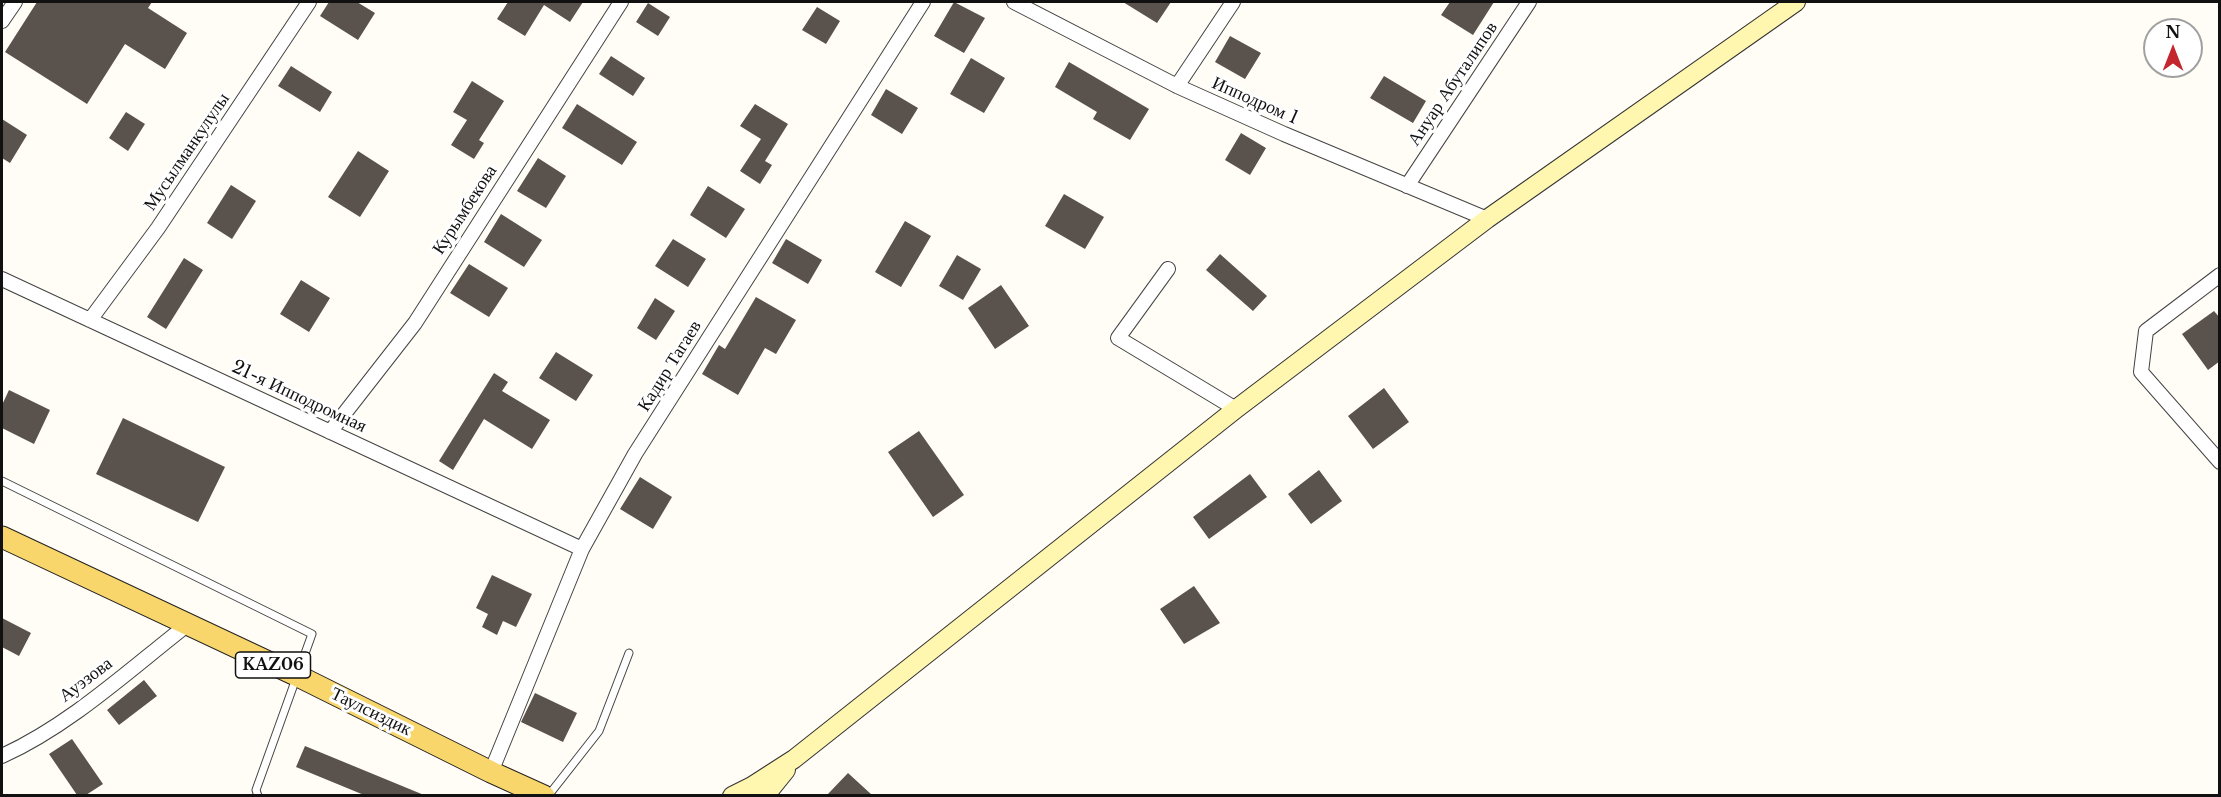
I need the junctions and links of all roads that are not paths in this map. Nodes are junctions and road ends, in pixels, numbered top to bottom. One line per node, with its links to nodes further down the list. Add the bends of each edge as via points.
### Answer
1 (15, 2): 9 (street)
2 (309, 2): 16 (street, Мусылманкулулы, via 158,228)
3 (621, 2): 18 (street, Курымбекова, via 415,323)
4 (923, 2): 22 (street, Кадир Тагаев, via 635,454)
5 (1014, 2): 10 (street, Ипподром 1)
6 (1233, 2): 10 (street)
7 (1529, 2): 11 (street, Ануар Абуталипов)
8 (1796, 2): 12 (main road)
9 (2, 21)
10 (1177, 86): 11 (street, Ипподром 1)
11 (1407, 186): 12 (street, Ипподром 1)
12 (1487, 219): 17 (main road)
13 (1168, 269): 17 (street, via 1118,338)
14 (2220, 275): 19 (street, via 2146,331 2141,372)
15 (2, 279): 16 (street, 21-я Ипподромная)
16 (90, 320): 18 (street, 21-я Ипподромная)
17 (1236, 409): 27 (main road)
18 (330, 432): 22 (street, 21-я Ипподромная)
19 (2220, 462)
20 (2, 481): 25 (lane, via 312,634)
21 (2, 537): 23 (main road, Таулсиздик / KAZ06)
22 (582, 549): 28 (street, Кадир Тагаев)
23 (187, 625): 25 (main road, Таулсиздик / KAZ06); 26 (street, Ауэзова, via 32,742)
24 (629, 653): 31 (lane, via 600,731)
25 (298, 676): 28 (main road, Таулсиздик / KAZ06); 30 (lane, via 256,789)
26 (2, 756)
27 (794, 759): 32 (main road); 33 (main road)
28 (490, 772): 29 (main road, Таулсиздик / KAZ06)
29 (516, 791): 31 (main road, Таулсиздик / KAZ06)
30 (258, 795)
31 (546, 795)
32 (732, 795)
33 (765, 795)

